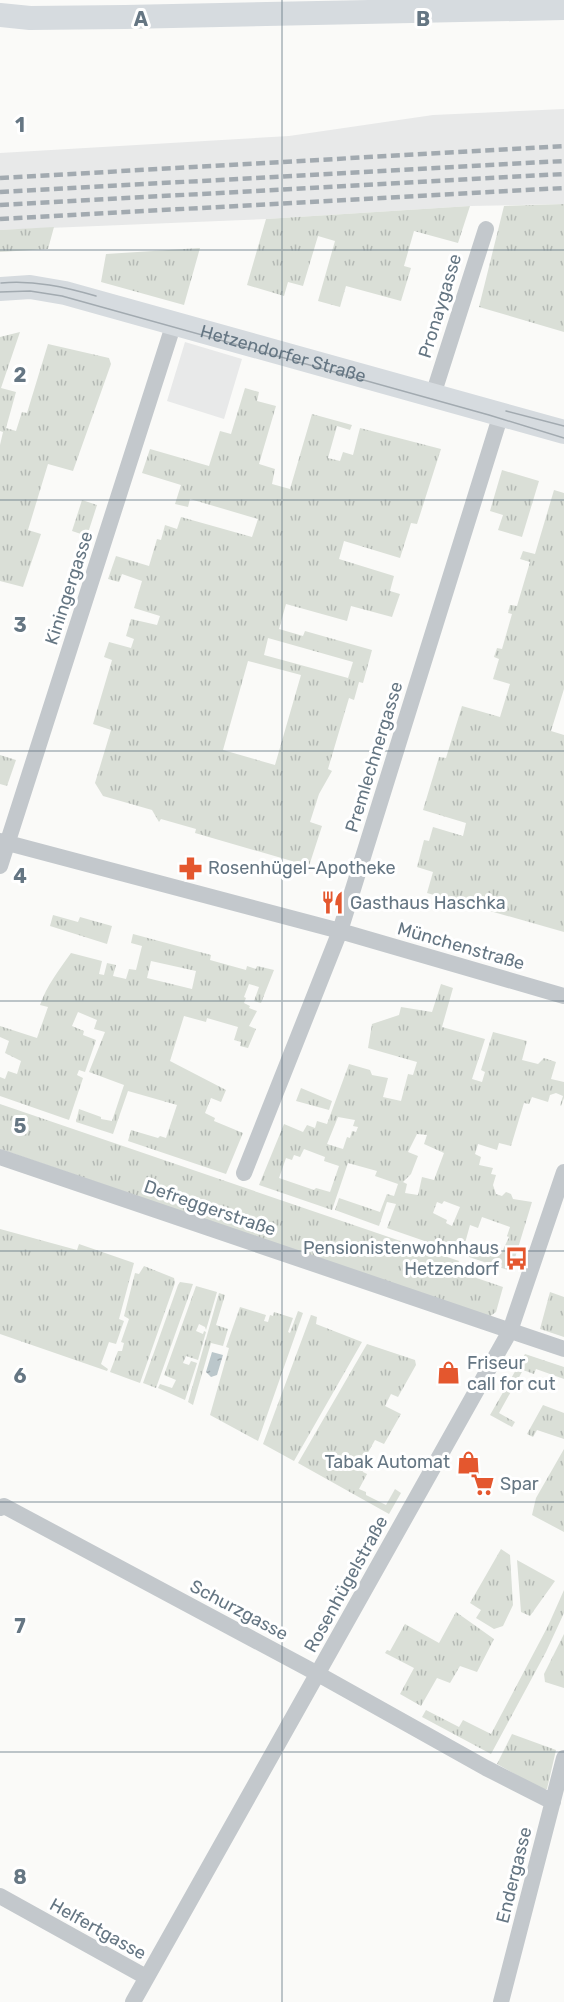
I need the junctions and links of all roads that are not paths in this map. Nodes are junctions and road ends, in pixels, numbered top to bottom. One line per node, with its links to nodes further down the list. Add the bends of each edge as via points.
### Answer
1 (564, 8): 2 (main road, via 30,18)
2 (0, 15)
3 (486, 229): 6 (street, Pronaygasse)
4 (0, 289): 5 (main road, Hetzendorfer Straße, via 48,289)
5 (174, 323): 6 (main road, Hetzendorfer Straße); 9 (street, Kiningergasse)
6 (433, 395): 7 (main road, Hetzendorfer Straße)
7 (501, 414): 8 (main road, Hetzendorfer Straße); 11 (street, Premlechnergasse)
8 (564, 432)
9 (4, 842): 10 (street, Kiningergasse); 11 (street, Münchenstraße)
10 (0, 866)
11 (340, 931): 12 (street, Münchenstraße); 15 (street, Premlechnergasse)
12 (564, 996)
13 (0, 1157): 16 (street, Defreggerstraße)
14 (564, 1172): 16 (street, Rosenhügelstraße)
15 (244, 1173)
16 (510, 1331): 17 (street, Defreggerstraße); 19 (street, Rosenhügelstraße)
17 (564, 1349)
18 (0, 1508): 19 (street, Schurzgasse, via 4,1506)
19 (318, 1674): 21 (street, Schurzgasse); 23 (street, Rosenhügelstraße)
20 (564, 1758): 21 (street, Endergasse)
21 (553, 1802): 25 (street, Endergasse)
22 (0, 1896): 23 (street, Helfertgasse)
23 (146, 1977): 24 (street, Rosenhügelstraße)
24 (133, 2002)
25 (501, 2002)

